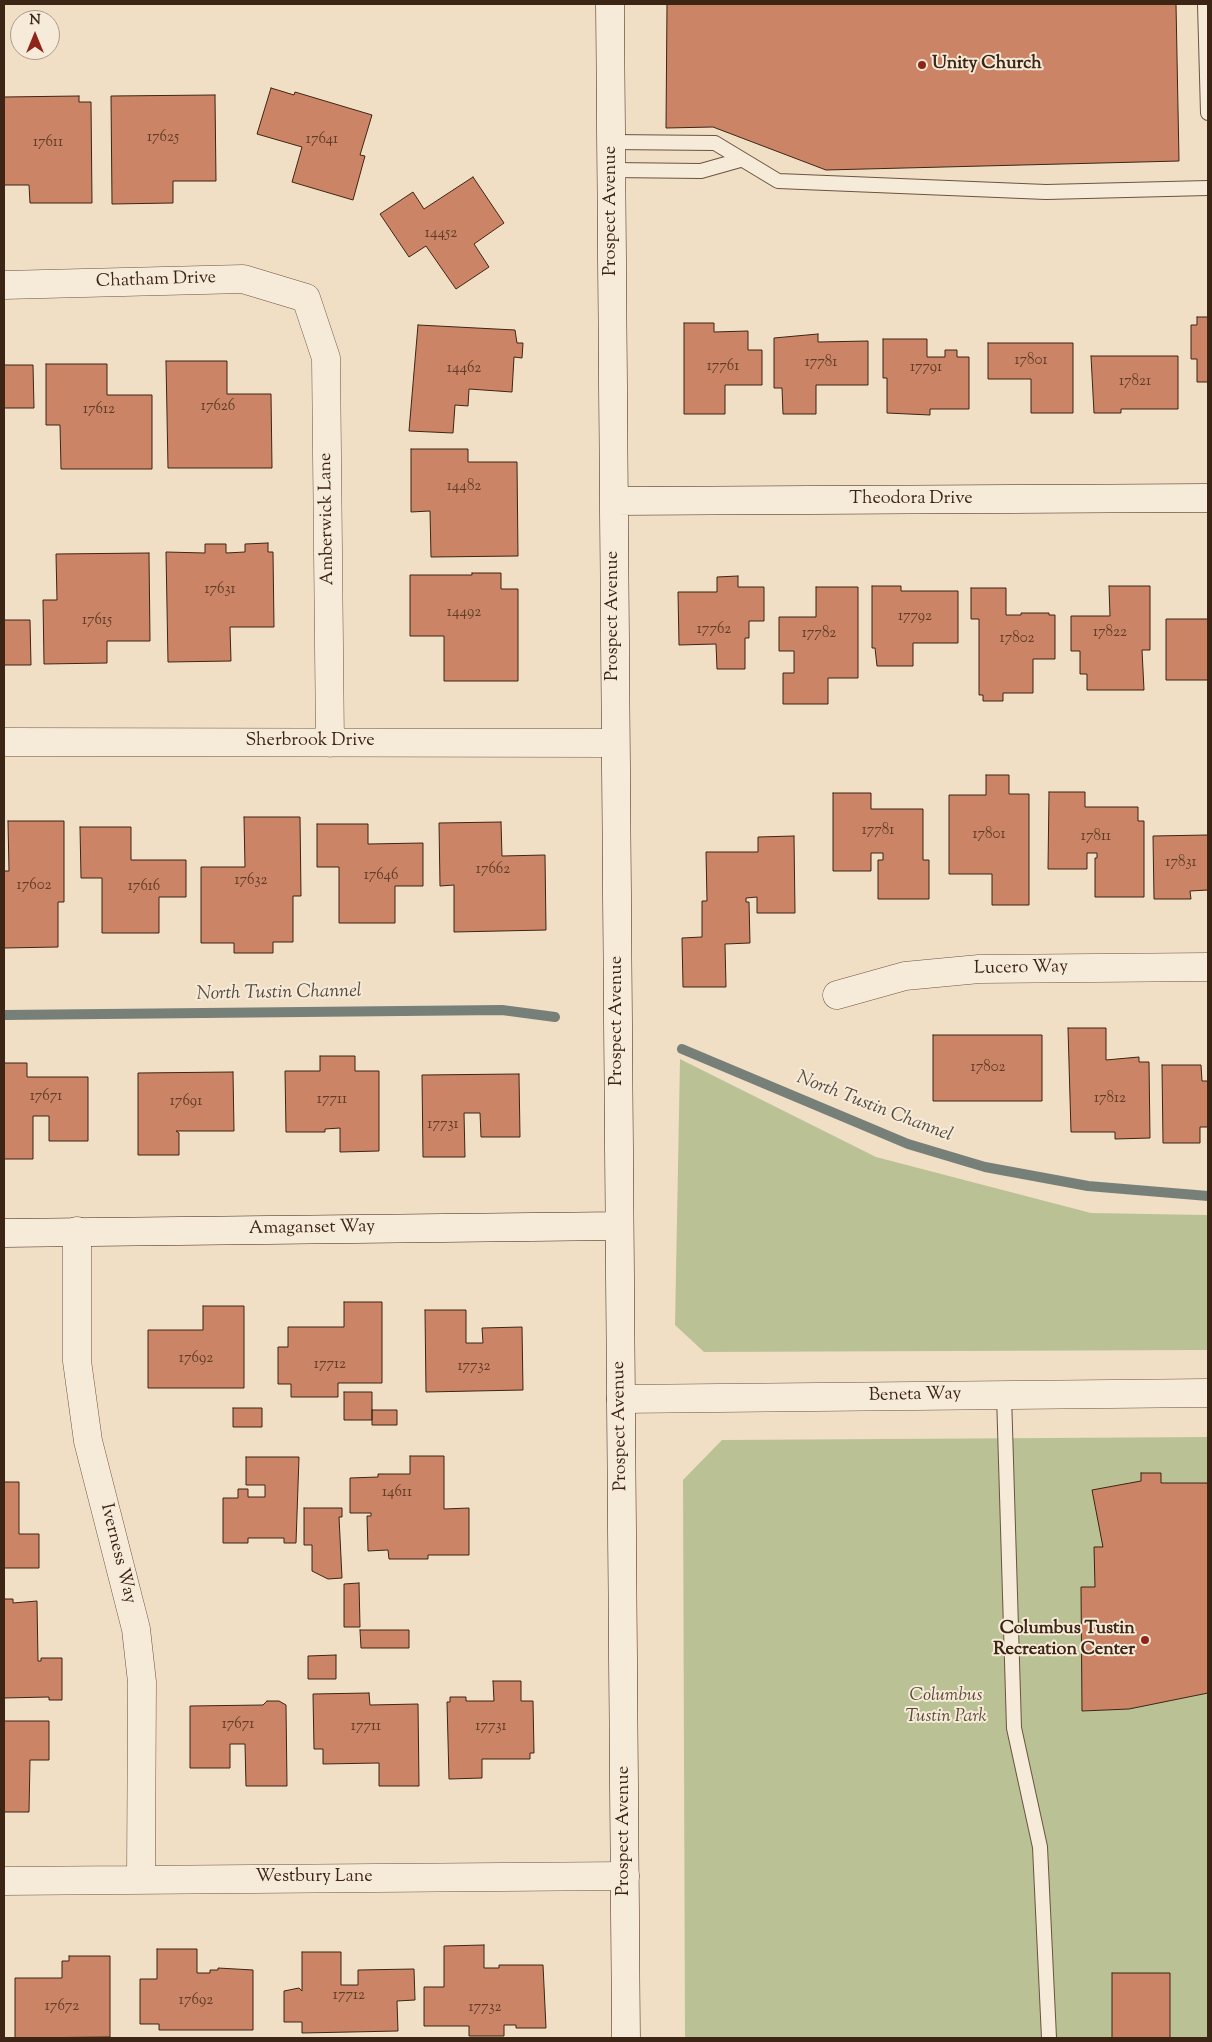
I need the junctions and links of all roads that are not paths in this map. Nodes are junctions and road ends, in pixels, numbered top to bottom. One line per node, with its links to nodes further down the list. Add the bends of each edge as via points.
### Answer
1 (610, 4): 4 (street, Prospect Avenue)
2 (1205, 4): 3 (lane)
3 (1208, 113)
4 (611, 142): 5 (lane, via 715,143); 6 (street, Prospect Avenue)
5 (740, 160): 6 (lane, via 701,171); 7 (lane, via 778,181 1046,192)
6 (612, 170): 11 (street, Prospect Avenue)
7 (1208, 188)
8 (4, 285): 9 (street, Chatham Drive, via 243,279)
9 (306, 298): 13 (street, Amberwick Lane, via 326,358)
10 (1208, 498): 11 (street, Theodora Drive)
11 (614, 501): 14 (street, Prospect Avenue)
12 (4, 742): 13 (street, Sherbrook Drive)
13 (330, 742): 14 (street, Sherbrook Drive)
14 (615, 742): 17 (street, Prospect Avenue)
15 (1208, 967): 16 (street, Lucero Way, via 979,969 905,976)
16 (837, 995)
17 (620, 1226): 18 (street, Amaganset Way); 22 (street, Prospect Avenue)
18 (77, 1231): 19 (street, Amaganset Way); 24 (street, Iverness Way, via 77,1361 88,1441 136,1629 142,1682)
19 (4, 1234)
20 (1208, 1393): 21 (street, Beneta Way)
21 (1004, 1395): 22 (street, Beneta Way); 27 (lane, via 1014,1728 1040,1847)
22 (621, 1399): 23 (street, Prospect Avenue)
23 (625, 1876): 24 (street, Westbury Lane); 26 (street, Prospect Avenue)
24 (141, 1879): 25 (street, Westbury Lane)
25 (4, 1881)
26 (626, 2038)
27 (1049, 2038)

